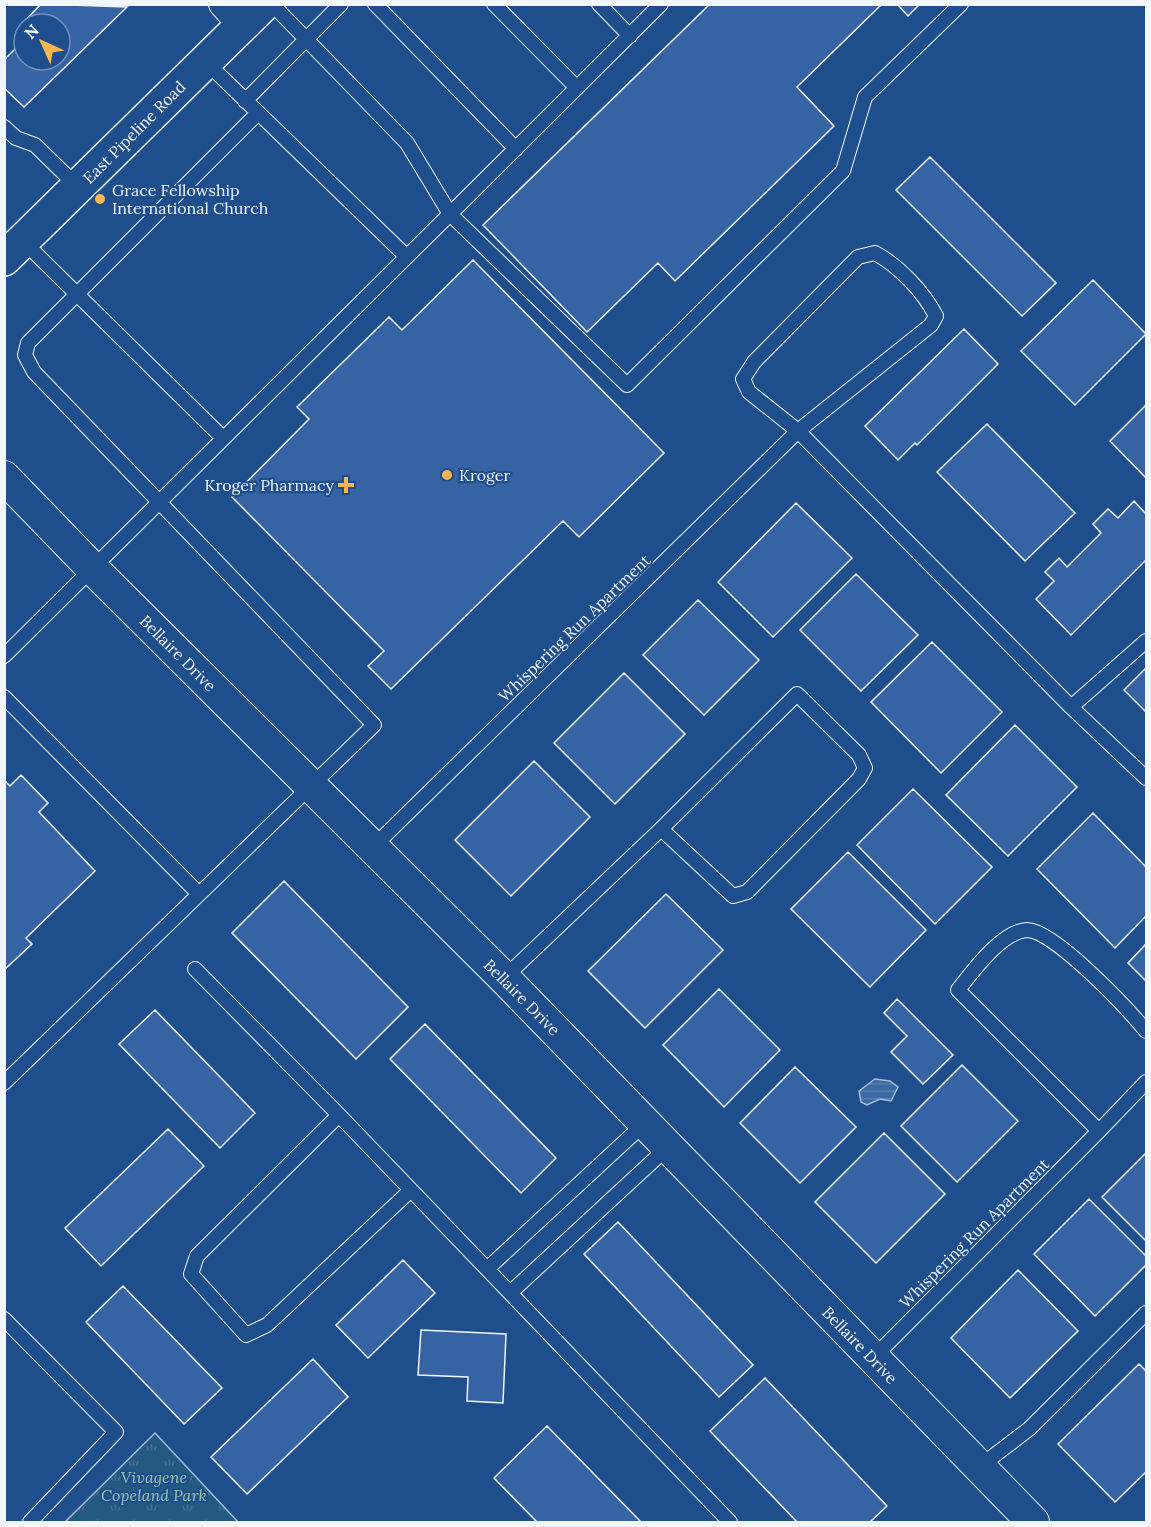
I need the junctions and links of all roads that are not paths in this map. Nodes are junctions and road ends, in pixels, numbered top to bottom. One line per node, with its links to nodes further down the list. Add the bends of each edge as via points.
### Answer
1 (272, 4): 10 (lane)
2 (341, 4): 10 (lane)
3 (375, 4): 16 (lane)
4 (494, 4): 12 (lane)
5 (599, 4): 9 (lane)
6 (661, 4): 9 (lane)
7 (961, 4): 18 (lane, via 865,97 843,171 627,385)
8 (243, 12): 11 (main road, East Pipeline Road)
9 (630, 36): 12 (lane)
10 (306, 40): 13 (lane); 18 (lane, via 407,144)
11 (206, 62): 13 (lane); 17 (main road, East Pipeline Road)
12 (577, 88): 16 (lane)
13 (245, 101): 14 (lane)
14 (258, 113): 20 (lane); 21 (lane)
15 (4, 127): 17 (lane, via 16,138 35,145)
16 (516, 149): 18 (lane)
17 (78, 187): 19 (main road, East Pipeline Road)
18 (450, 214): 20 (lane)
19 (10, 251): 21 (lane)
20 (407, 257): 23 (lane)
21 (78, 294): 23 (lane); 25 (lane, via 28,343 25,355 34,372)
22 (798, 431): 22 (lane, Whispering Run Apartment, via 931,325 936,316 928,300 888,260 875,253 858,257 753,362 743,380 749,392); 30 (lane, Whispering Run Apartment); 34 (lane, Whispering Run Apartment)
23 (224, 438): 25 (lane)
24 (4, 477): 26 (street, Bellaire Drive)
25 (159, 502): 26 (lane); 32 (lane, via 374,725)
26 (93, 569): 28 (lane); 32 (street, Bellaire Drive)
27 (1146, 641): 30 (lane)
28 (4, 656)
29 (4, 697): 35 (lane)
30 (1071, 706): 31 (lane, Whispering Run Apartment)
31 (1146, 778)
32 (310, 786): 34 (street, Bellaire Drive); 35 (lane)
33 (661, 829): 33 (lane, via 733,896 747,892 859,779 865,768 860,755 796,693); 37 (lane)
34 (372, 848): 37 (street, Bellaire Drive)
35 (199, 894): 40 (lane)
36 (195, 969): 41 (lane)
37 (504, 978): 42 (street, Bellaire Drive)
38 (1146, 1031): 43 (lane, via 1078,962 1044,934 1027,930 1011,935 981,961 958,990)
39 (1146, 1082): 43 (lane, Whispering Run Apartment)
40 (4, 1083)
41 (339, 1115): 45 (lane); 45 (lane, via 197,1256 191,1274 246,1335 267,1325)
42 (645, 1123): 44 (street, Bellaire Drive); 46 (lane)
43 (1100, 1131): 50 (lane, Whispering Run Apartment)
44 (668, 1147): 47 (lane); 50 (street, Bellaire Drive)
45 (411, 1190): 46 (lane)
46 (487, 1269): 47 (lane)
47 (510, 1293): 53 (lane)
48 (1146, 1313): 51 (lane, via 1029,1429)
49 (4, 1318): 52 (lane, via 116,1432)
50 (873, 1358): 51 (street, Bellaire Drive)
51 (978, 1467): 54 (street, Bellaire Drive)
52 (30, 1522)
53 (730, 1522)
54 (1033, 1522)

